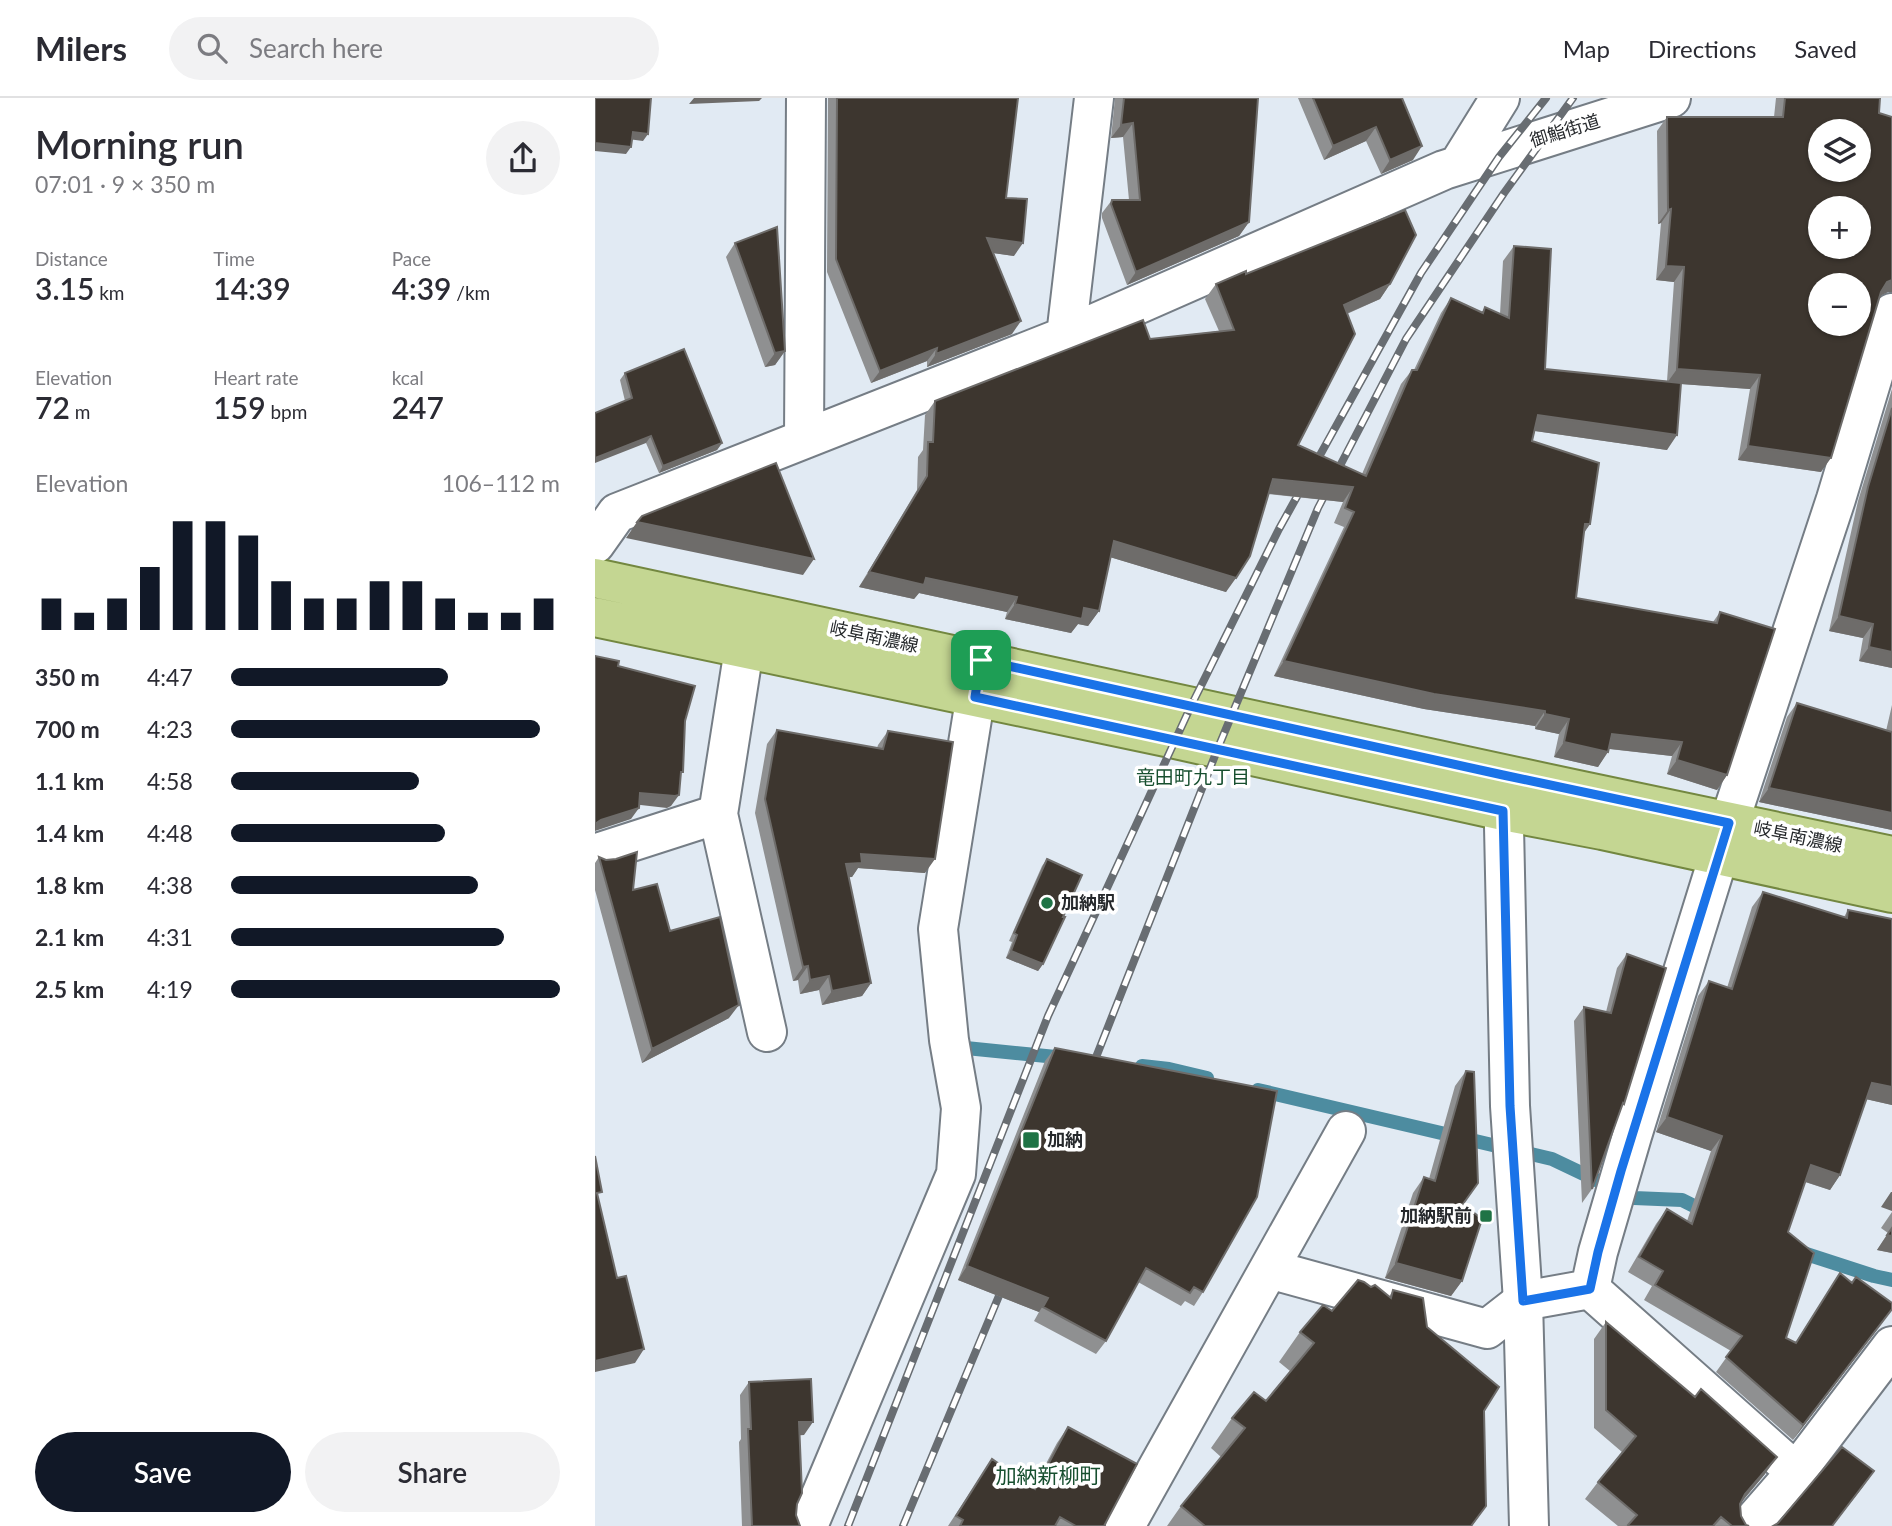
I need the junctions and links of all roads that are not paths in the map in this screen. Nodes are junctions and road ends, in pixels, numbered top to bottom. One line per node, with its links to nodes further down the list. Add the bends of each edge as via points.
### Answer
1 (806, 98): 8 (street)
2 (1094, 98): 7 (street)
3 (1500, 98): 5 (street)
4 (1671, 98): 5 (street, 御鮨街道)
5 (1459, 164): 7 (street, 御鮨街道)
6 (1892, 313): 16 (street)
7 (1066, 336): 8 (street, 御鮨街道)
8 (804, 439): 9 (street, 御鮨街道, via 617,513)
9 (595, 544)
10 (595, 578): 13 (main road, 岐阜南濃線)
11 (595, 617): 12 (main road, 岐阜南濃線)
12 (744, 649): 13 (main road, 岐阜南濃線); 15 (street)
13 (978, 678): 14 (main road, 岐阜南濃線); 27 (street, via 938,929 961,1108 956,1174)
14 (1503, 793): 16 (main road, 岐阜南濃線, via 1602,830); 24 (street, via 1510,1119)
15 (717, 814): 17 (street); 20 (street)
16 (1725, 839): 18 (main road, 岐阜南濃線); 19 (main road, 岐阜南濃線); 23 (street, via 1616,1189)
17 (600, 852)
18 (1892, 856)
19 (1892, 893)
20 (767, 1032)
21 (1346, 1131): 22 (street)
22 (1269, 1269): 24 (street, via 1486,1329); 28 (street)
23 (1590, 1289): 24 (street); 26 (street)
24 (1523, 1301): 29 (street)
25 (1892, 1346): 26 (street)
26 (1796, 1472): 30 (street)
27 (808, 1526)
28 (1125, 1526)
29 (1529, 1526)
30 (1749, 1526)

